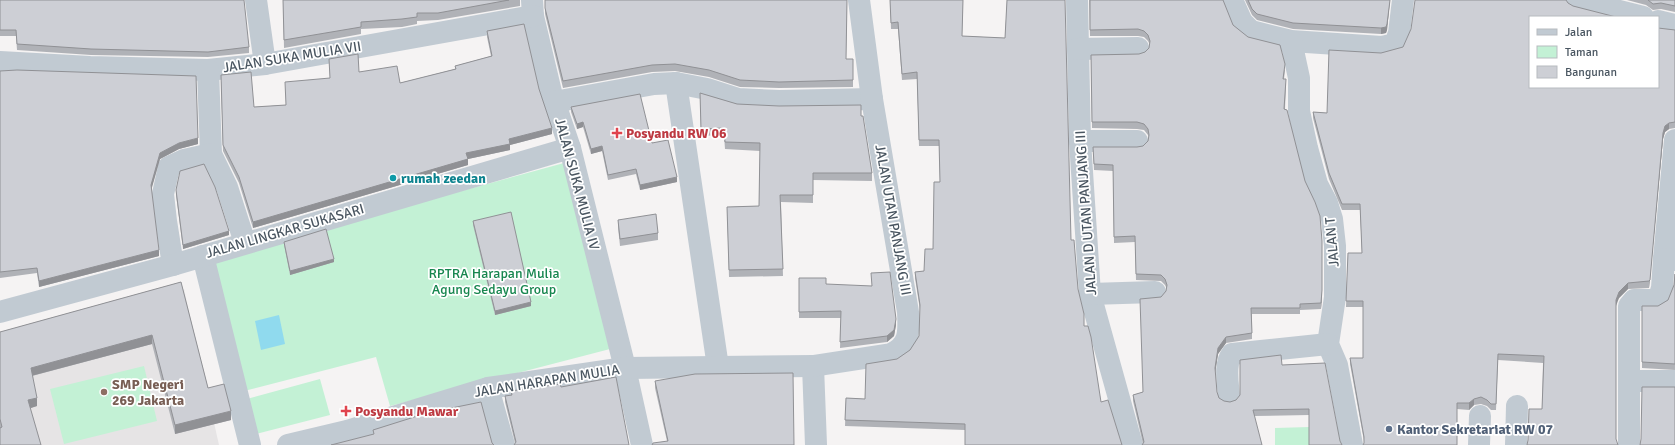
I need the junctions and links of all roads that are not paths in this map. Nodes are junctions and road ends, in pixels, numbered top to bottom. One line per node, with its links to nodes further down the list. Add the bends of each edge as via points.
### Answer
1 (256, 0): 15 (street)
2 (859, 0): 18 (street, JALAN UTAN PANJANG III)
3 (1077, 0): 13 (street, JALAN D UTAN PANJANG III)
4 (1232, 0): 11 (street, via 1242,22 1252,31)
5 (1403, 0): 11 (street, via 1395,44 1382,47)
6 (1576, 0): 8 (street)
7 (533, 8): 15 (street, JALAN SUKA MULIA VII); 19 (street, JALAN SUKA MULIA IV)
8 (1639, 16)
9 (1659, 21): 10 (street)
10 (1675, 25)
11 (1291, 41): 32 (street, JALAN T, via 1299,78 1299,111 1307,148 1317,184 1332,219 1335,297)
12 (1138, 48): 13 (street)
13 (1078, 49): 21 (street, JALAN D UTAN PANJANG III)
14 (0, 62): 16 (street, JALAN SUKA MULIA VII)
15 (266, 64): 16 (street, JALAN SUKA MULIA VII)
16 (208, 70): 24 (street)
17 (676, 82): 18 (street, via 738,100); 19 (street); 34 (street)
18 (872, 99): 33 (street, JALAN UTAN PANJANG III, via 909,329 900,350 891,354)
19 (554, 102): 23 (street, JALAN SUKA MULIA IV)
20 (1675, 140): 27 (street)
21 (1080, 141): 22 (street); 30 (street, JALAN D UTAN PANJANG III)
22 (1137, 141)
23 (570, 148): 25 (street, JALAN LINGKAR SUKASARI); 35 (street, JALAN SUKA MULIA IV)
24 (211, 154): 25 (street, via 227,187); 28 (street, via 184,160 169,167 164,194)
25 (245, 243): 26 (street, JALAN LINGKAR SUKASARI)
26 (203, 256): 28 (street, JALAN LINGKAR SUKASARI); 43 (street)
27 (1669, 259): 37 (street, via 1659,298 1634,300 1629,306)
28 (173, 265): 31 (street, JALAN LINGKAR SUKASARI)
29 (1155, 292): 30 (street)
30 (1090, 294): 48 (street, JALAN D UTAN PANJANG III)
31 (0, 312)
32 (1328, 344): 39 (street, via 1232,354 1228,369); 49 (street, via 1337,365)
33 (813, 366): 34 (street, JALAN HARAPAN MULIA); 47 (street)
34 (718, 367): 35 (street, JALAN HARAPAN MULIA)
35 (625, 368): 38 (street, JALAN HARAPAN MULIA); 46 (street, JALAN SUKA MULIA IV)
36 (1675, 381): 37 (street)
37 (1630, 382): 52 (street)
38 (488, 388): 42 (street, JALAN HARAPAN MULIA); 45 (street)
39 (1229, 396)
40 (1517, 406): 51 (street)
41 (1480, 416): 50 (street)
42 (349, 438): 44 (street, JALAN HARAPAN MULIA)
43 (250, 445)
44 (288, 445)
45 (504, 445)
46 (642, 445)
47 (816, 445)
48 (1132, 445)
49 (1352, 445)
50 (1479, 445)
51 (1516, 445)
52 (1630, 445)

